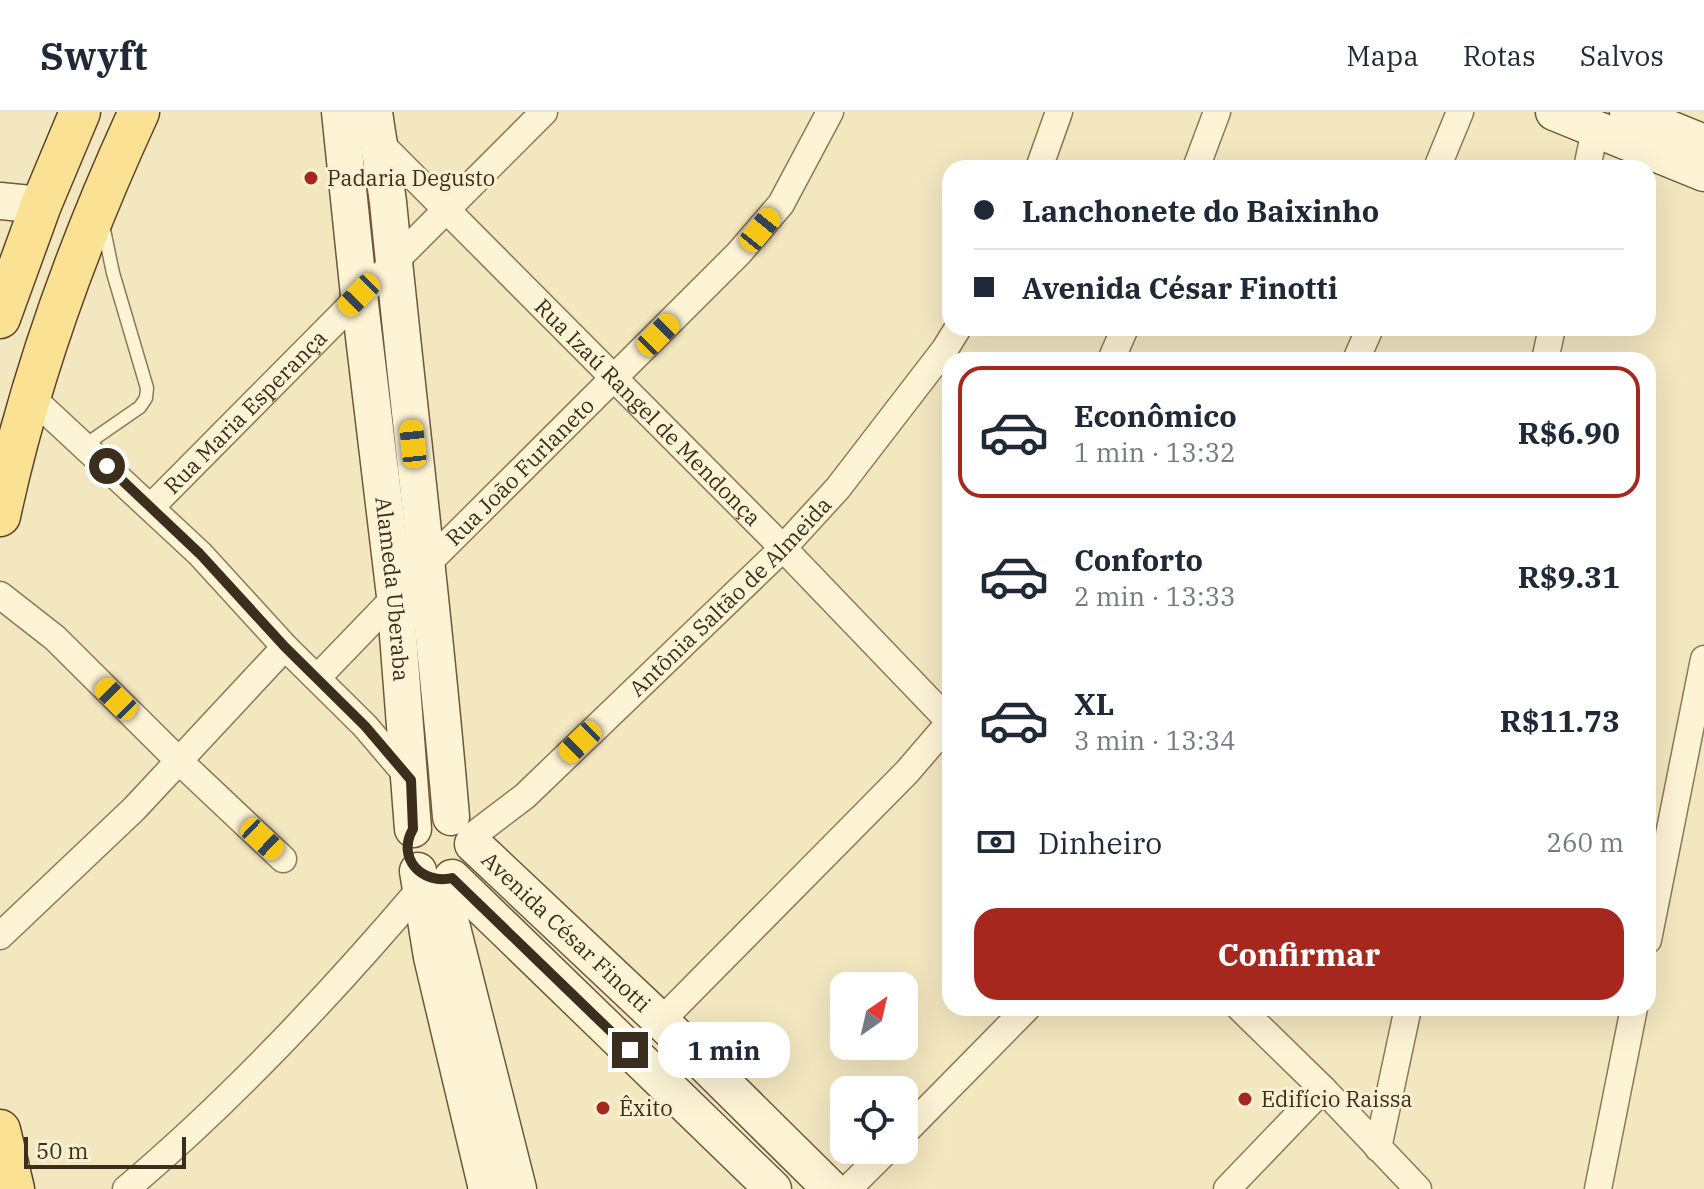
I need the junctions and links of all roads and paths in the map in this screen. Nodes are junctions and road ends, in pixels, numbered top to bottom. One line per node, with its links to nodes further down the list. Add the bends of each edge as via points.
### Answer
1 (80, 112): 21 (main road)
2 (139, 112): 20 (main road)
3 (340, 112): 11 (street, Rua Izaú Rangel de Mendonça); 24 (main road, Alameda Uberaba)
4 (544, 112): 22 (street, Rua Maria Esperança)
5 (830, 112): 27 (street, Rua João Furlaneto, via 788,192 760,230)
6 (1059, 112): 14 (street)
7 (1217, 112): 15 (street)
8 (1460, 112): 16 (street)
9 (1554, 112): 12 (main road)
10 (1628, 112): 13 (main road)
11 (376, 126): 22 (street, Rua Izaú Rangel de Mendonça); 23 (main road, Alameda Uberaba)
12 (1595, 130): 17 (street); 18 (main road)
13 (1704, 143)
14 (1042, 160)
15 (1199, 160)
16 (1440, 160)
17 (1589, 160)
18 (1704, 173)
19 (0, 201): 21 (main road)
20 (98, 202): 28 (main road); 29 (lane, via 147,388 140,407)
21 (41, 205): 25 (main road)
22 (447, 211): 23 (street, Rua Maria Esperança); 27 (street, Rua Izaú Rangel de Mendonça)
23 (393, 261): 24 (street, Rua Maria Esperança); 33 (main road, Alameda Uberaba)
24 (359, 295): 30 (street, Rua Maria Esperança); 35 (main road, Alameda Uberaba)
25 (0, 318)
26 (942, 353): 32 (street, Antônia Saltão de Almeida, via 838,488)
27 (615, 378): 32 (street, Rua Izaú Rangel de Mendonça); 33 (street, Rua João Furlaneto)
28 (29, 395): 29 (street); 31 (main road)
29 (85, 445): 30 (street)
30 (151, 507): 36 (street)
31 (0, 516)
32 (783, 548): 39 (street, Rua Izaú Rangel de Mendonça); 44 (street, Antônia Saltão de Almeida, via 525,796)
33 (427, 564): 35 (street, Rua João Furlaneto); 44 (main road, Alameda Uberaba)
34 (0, 595): 41 (street, via 55,638)
35 (395, 596): 38 (street, Rua João Furlaneto); 42 (main road, Alameda Uberaba)
36 (285, 647): 38 (street); 41 (street)
37 (1704, 659): 47 (street)
38 (318, 677): 42 (street)
39 (942, 714)
40 (942, 731): 53 (street)
41 (178, 760): 45 (street); 48 (street)
42 (411, 780): 43 (main road, Alameda Uberaba)
43 (413, 829): 44 (main road, via 434,815); 46 (main road, Alameda Uberaba, via 407,851)
44 (465, 833): 46 (main road, via 468,864); 53 (main road, Avenida César Finotti)
45 (283, 859)
46 (433, 879): 60 (street, via 270,1053); 61 (main road, Alameda Uberaba, via 432,957); 62 (main road, Alameda Uberaba); 63 (main road, Avenida César Finotti)
47 (1656, 900)
48 (0, 936)
49 (1019, 1016): 55 (street)
50 (1248, 1016): 54 (street)
51 (1406, 1016): 57 (street)
52 (1632, 1016): 68 (street)
53 (661, 1021): 64 (main road, Avenida César Finotti)
54 (1323, 1089): 57 (street); 66 (street)
55 (918, 1119)
56 (0, 1130): 59 (main road)
57 (1378, 1148): 67 (street)
58 (873, 1164): 65 (street)
59 (14, 1189)
60 (126, 1189)
61 (487, 1189)
62 (518, 1189)
63 (773, 1189)
64 (831, 1189)
65 (848, 1189)
66 (1227, 1189)
67 (1418, 1189)
68 (1598, 1189)

